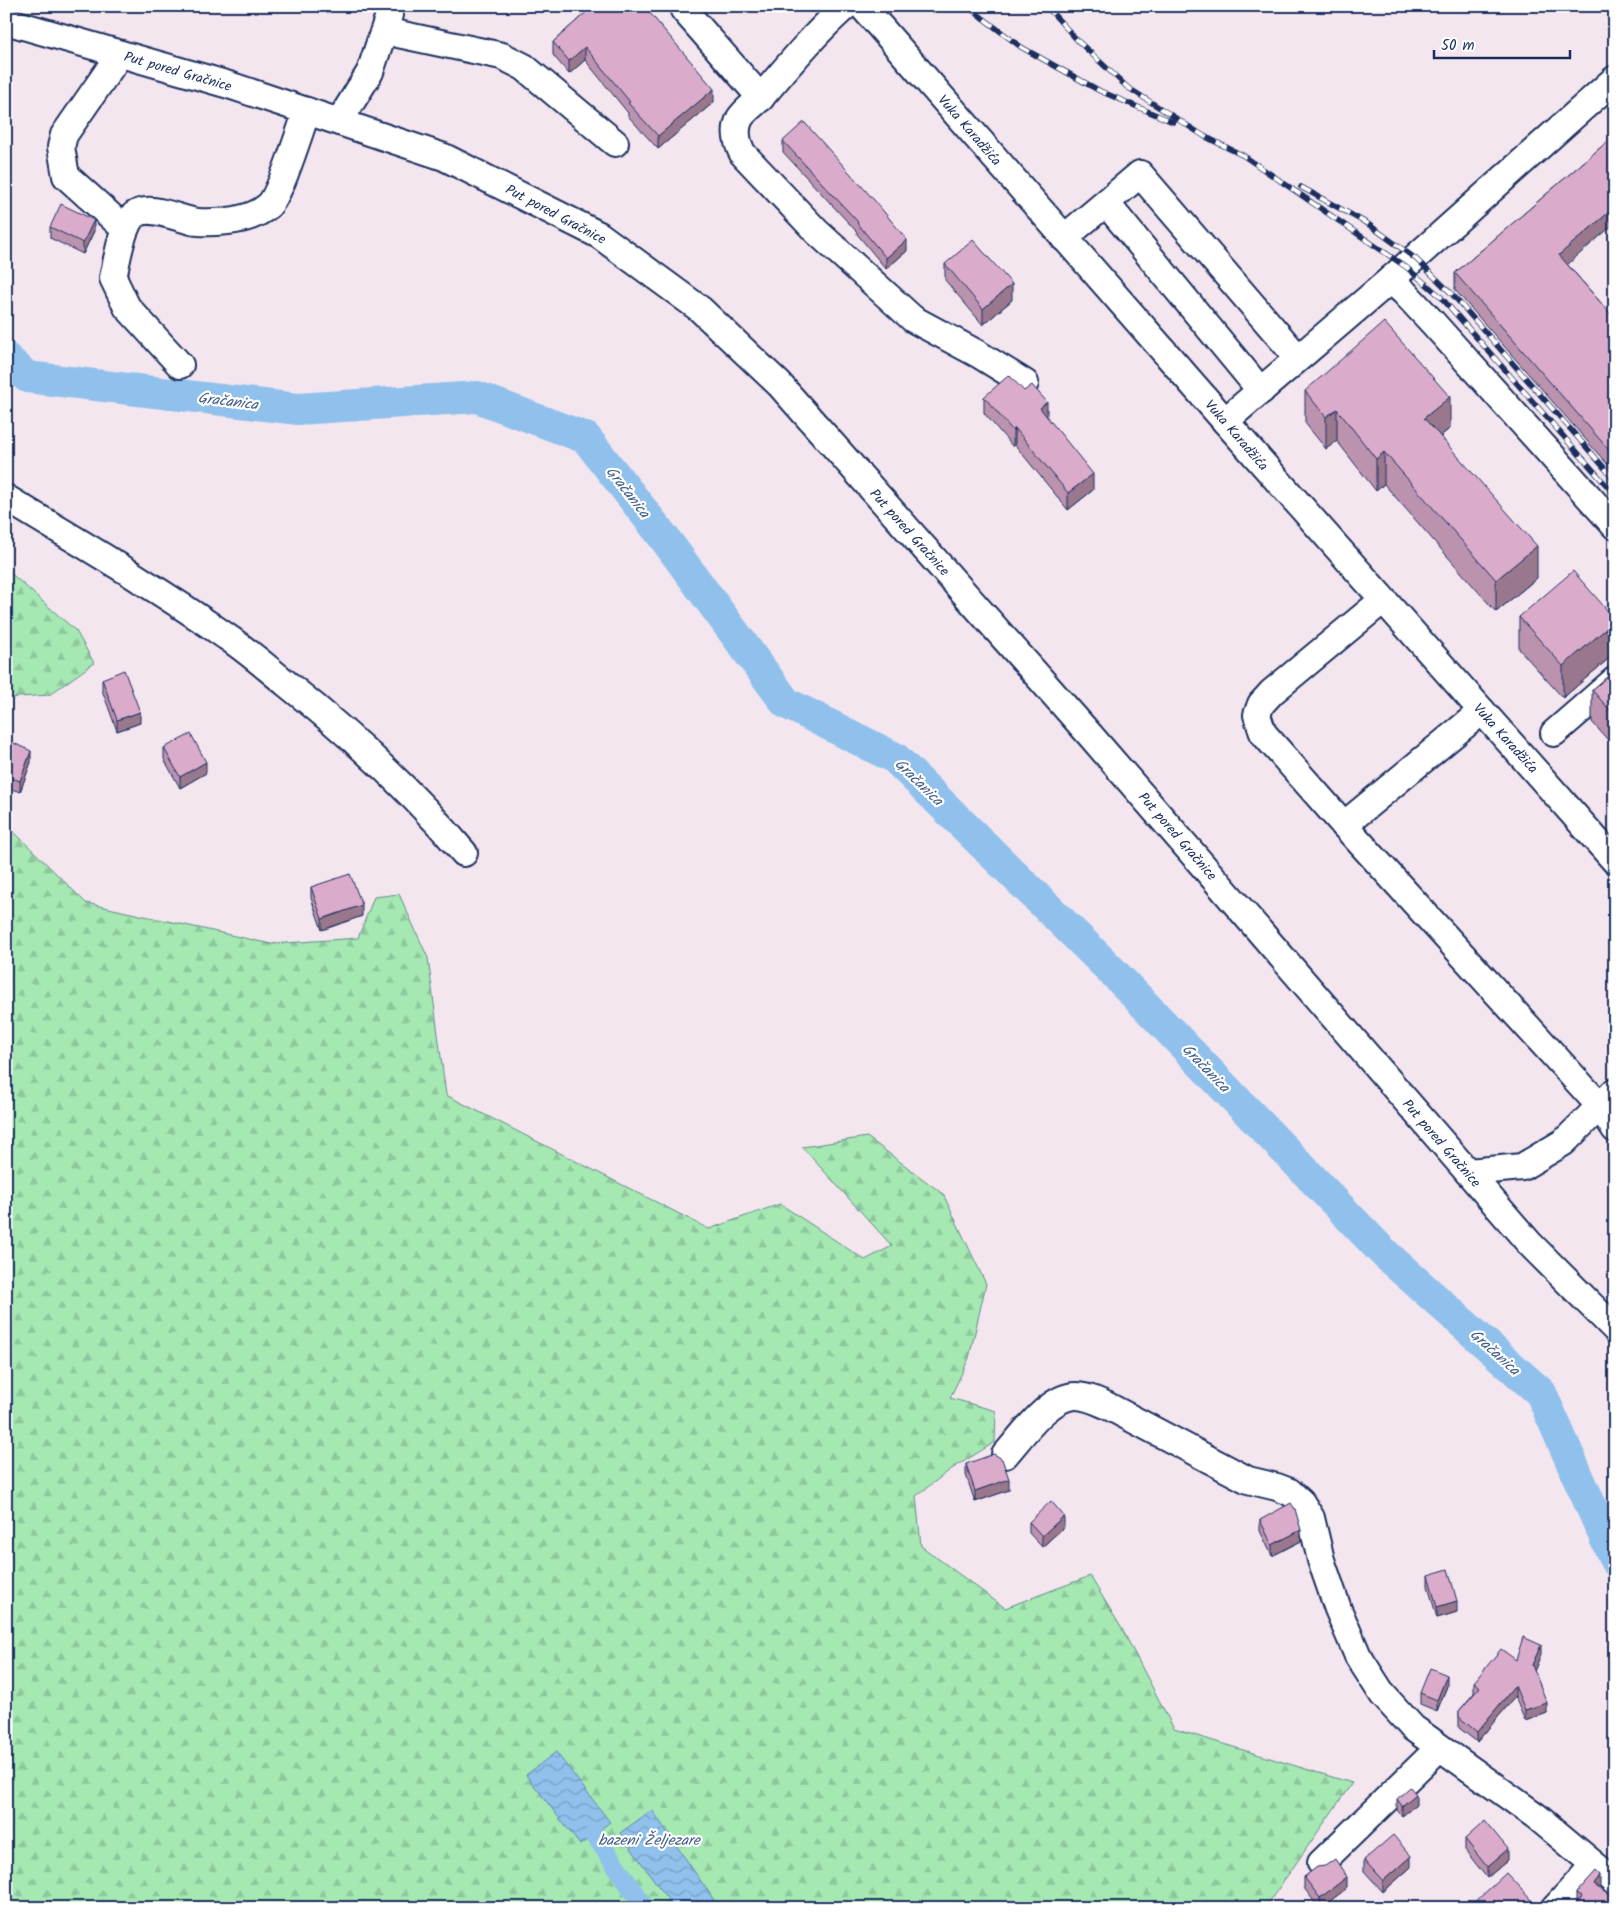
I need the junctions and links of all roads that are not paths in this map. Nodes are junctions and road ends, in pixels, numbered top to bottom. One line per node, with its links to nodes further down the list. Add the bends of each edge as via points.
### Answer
1 (684, 6): 8 (street, via 684,10)
2 (846, 6): 8 (street)
3 (862, 6): 14 (street, Vuka Karadžića)
4 (386, 19): 10 (street, via 370,72); 11 (street, via 502,56 524,67)
5 (6, 21): 6 (street, Put pored Gračnice)
6 (120, 54): 9 (street, Put pored Gračnice); 13 (street, via 64,135 61,147 66,176)
7 (1615, 79): 15 (street)
8 (761, 98): 18 (street, via 740,117 737,143 743,154 817,232 913,319)
9 (307, 111): 10 (street, Put pored Gračnice); 13 (street, via 279,188 269,206 236,220 197,222 149,210 133,216)
10 (339, 122): 32 (street, Put pored Gračnice, via 444,157 599,235 700,308 785,392 1090,735)
11 (615, 143)
12 (1106, 203): 14 (street); 16 (street, via 1140,174); 19 (street)
13 (125, 229): 17 (street, via 113,278 128,307)
14 (1064, 238): 20 (street, Vuka Karadžića)
15 (1390, 280): 16 (street); 22 (street, via 1433,323)
16 (1298, 358): 19 (street)
17 (180, 364)
18 (1024, 383)
19 (1261, 391): 20 (street)
20 (1225, 421): 23 (street, Vuka Karadžića)
21 (6, 498): 28 (street, via 183,606 229,638 332,720 383,766)
22 (1615, 526)
23 (1383, 600): 25 (street, Vuka Karadžića); 27 (street, via 1272,692 1256,715 1263,733)
24 (1615, 680): 26 (street)
25 (1482, 712): 27 (street); 29 (street, Vuka Karadžića)
26 (1554, 734)
27 (1344, 825): 30 (street)
28 (464, 853)
29 (1615, 861)
30 (1607, 1098): 31 (street); 32 (street, via 1564,1142 1522,1167)
31 (1615, 1129)
32 (1468, 1172): 33 (street, Put pored Gračnice, via 1530,1244)
33 (1615, 1329)
34 (1005, 1455): 35 (street, via 1046,1409 1075,1396 1106,1405 1248,1480 1290,1492 1311,1518 1324,1568 1358,1656 1383,1695 1413,1728)
35 (1439, 1748): 36 (street); 37 (street, via 1536,1816)
36 (1321, 1863)
37 (1594, 1865): 38 (street); 39 (street)
38 (1615, 1882)
39 (1555, 1908)

